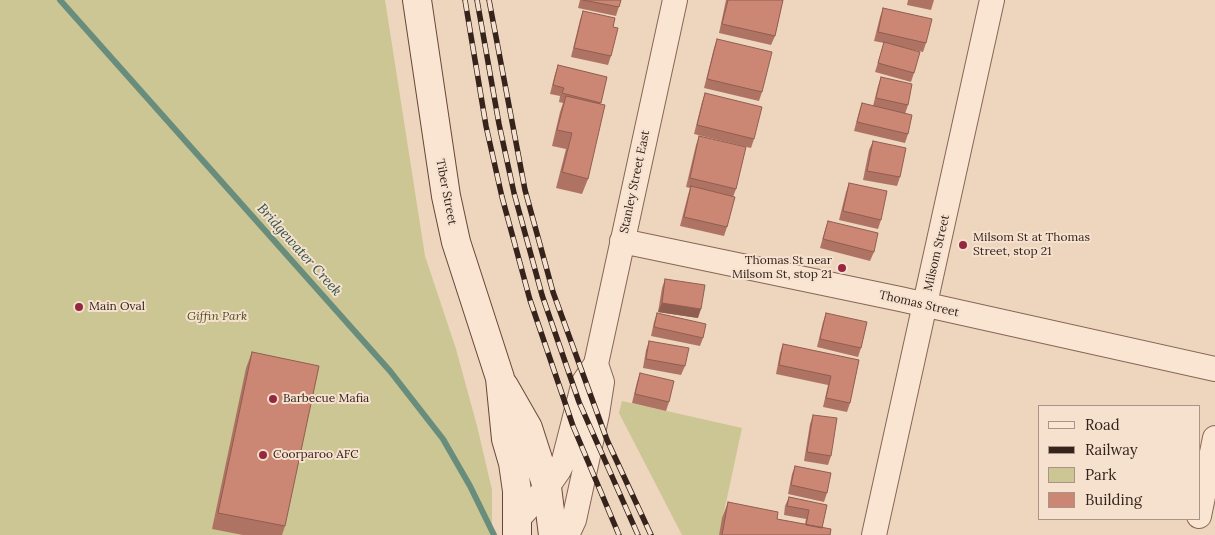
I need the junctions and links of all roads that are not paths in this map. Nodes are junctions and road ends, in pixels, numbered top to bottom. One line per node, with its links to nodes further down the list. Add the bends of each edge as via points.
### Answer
1 (417, 0): 8 (main road, Tiber Street, via 446,196 456,242)
2 (675, 0): 4 (street, Stanley Street East)
3 (992, 0): 5 (street, Milsom Street)
4 (622, 241): 5 (street, Thomas Street); 6 (street, Stanley Street East)
5 (925, 306): 7 (street, Thomas Street); 16 (street, Milsom Street)
6 (596, 364): 10 (street, Stanley Street East, via 584,382 564,460); 15 (street, Stanley Street East, via 602,382 574,520)
7 (1215, 369)
8 (500, 378): 10 (main road, Tiber Street, via 528,428); 13 (main road, Tiber Street, via 506,439 517,491)
9 (1215, 438): 11 (street)
10 (548, 487): 13 (street, Stanley Street East); 14 (main road, Tiber Street)
11 (1200, 508)
12 (1198, 520): 17 (street)
13 (517, 528)
14 (553, 535)
15 (567, 535)
16 (874, 535)
17 (1195, 535)

